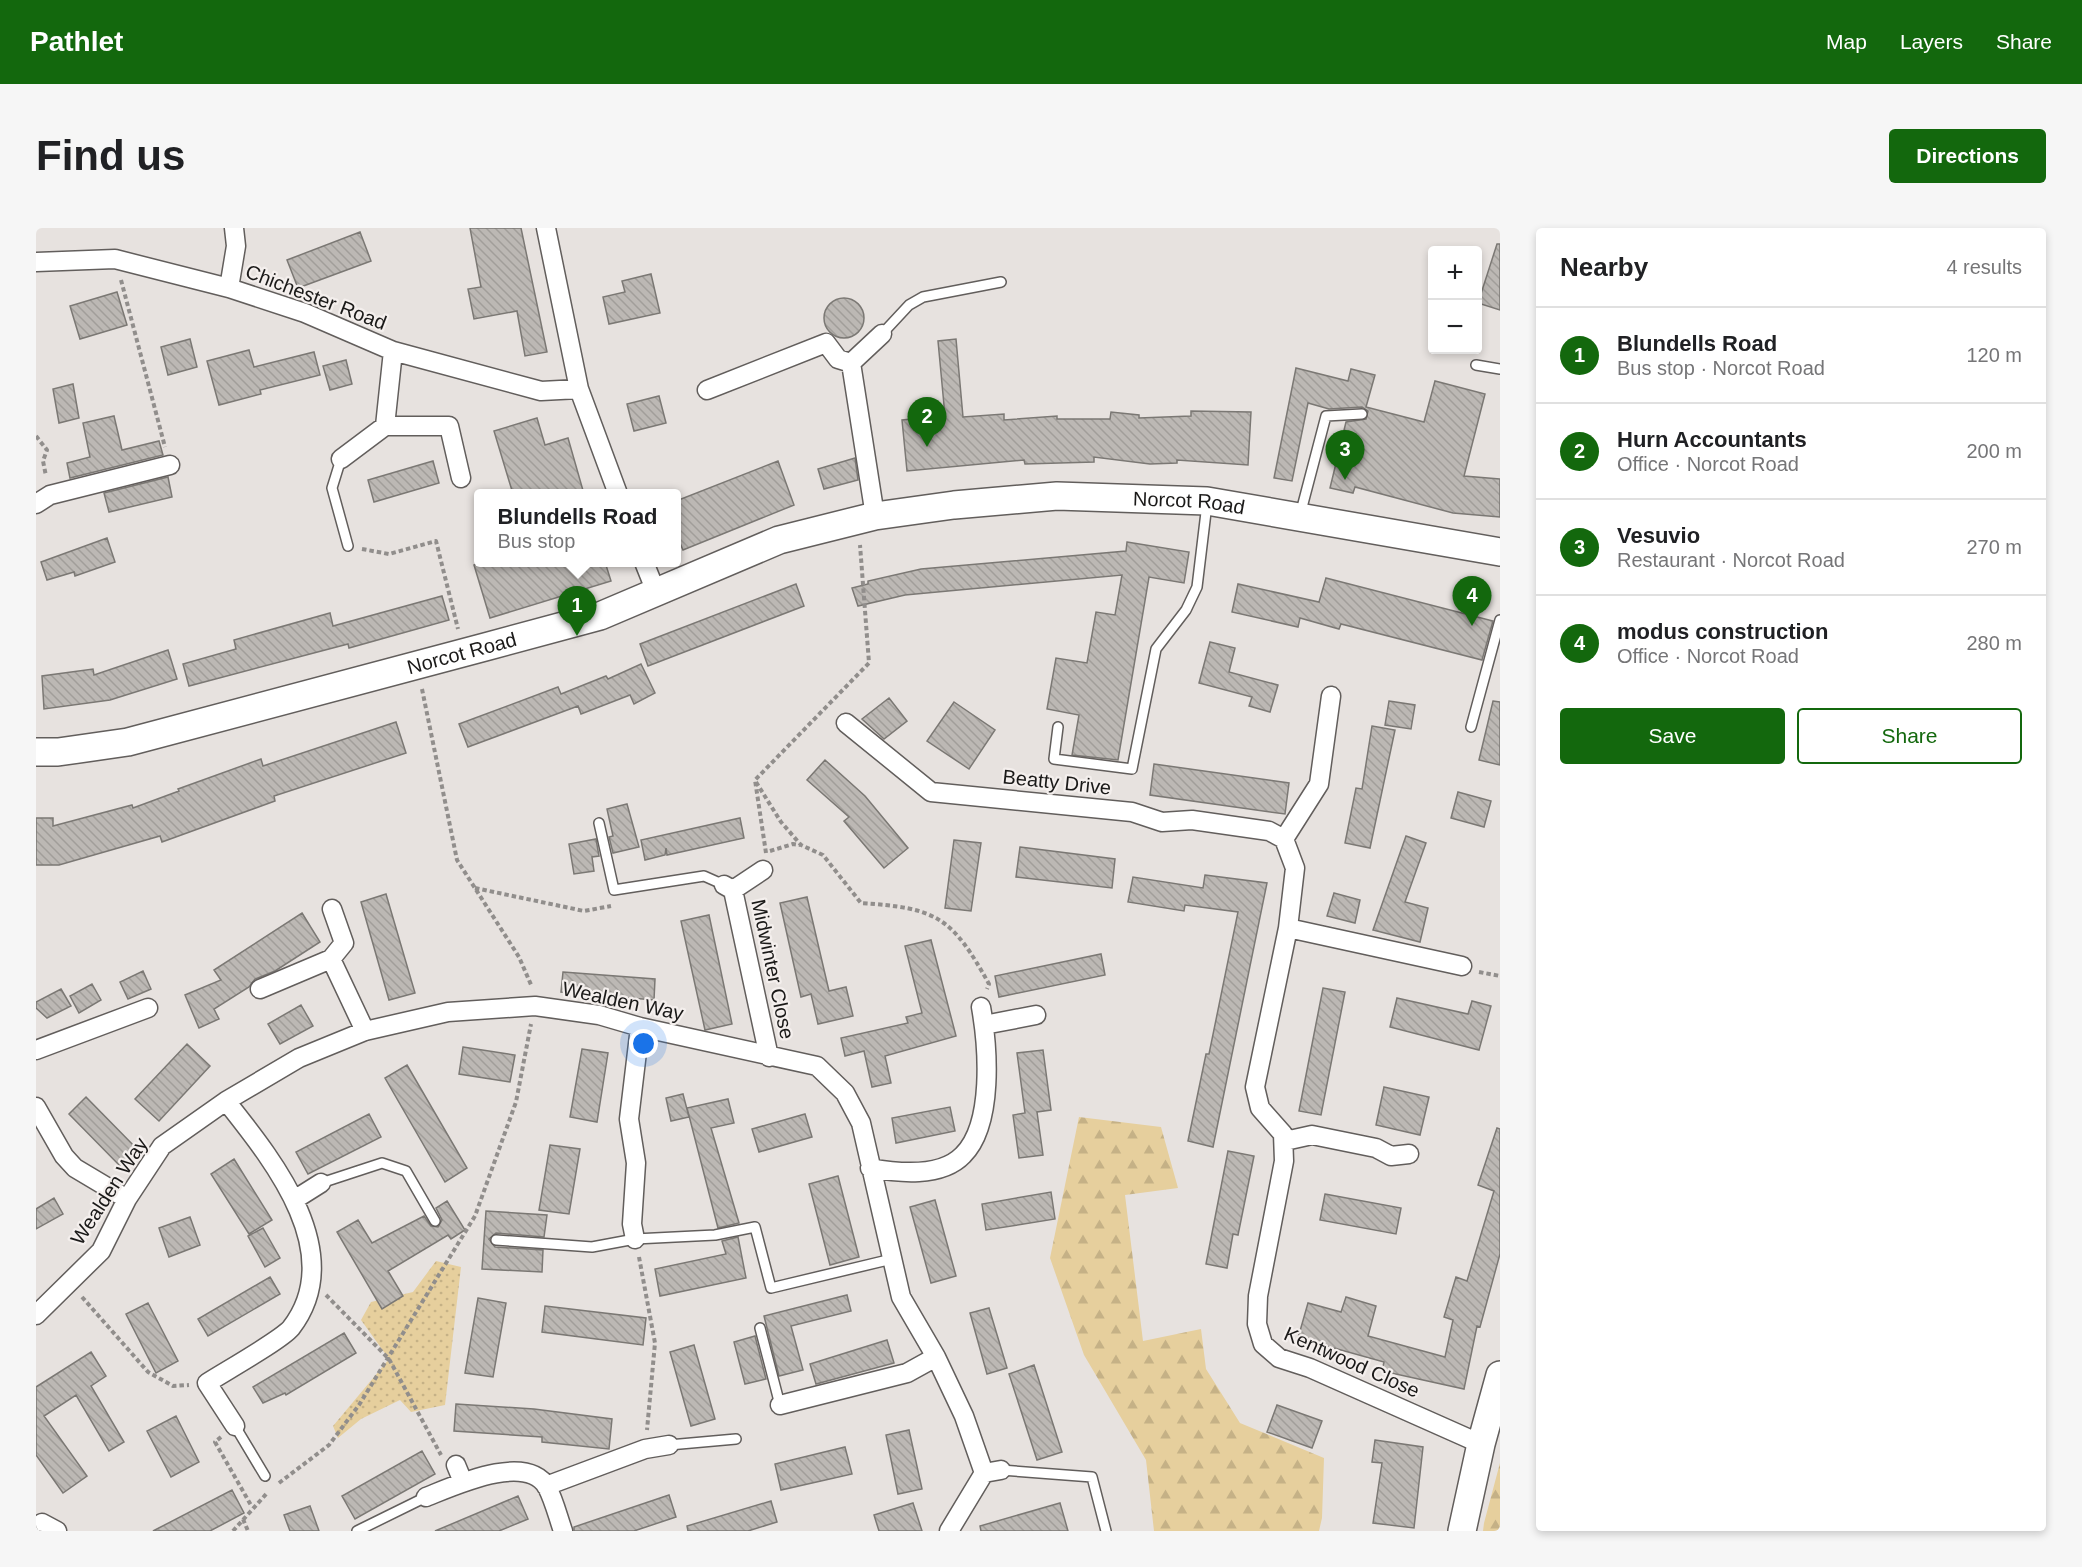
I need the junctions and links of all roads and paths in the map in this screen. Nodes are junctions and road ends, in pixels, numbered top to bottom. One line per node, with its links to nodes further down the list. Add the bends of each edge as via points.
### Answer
1 (234, 228): 6 (street, via 236,246)
2 (546, 228): 12 (street)
3 (115, 259): 4 (street, Chichester Road); 6 (street, Chichester Road); 18 (path)
4 (36, 262)
5 (1001, 282): 7 (lane, via 922,297)
6 (229, 288): 8 (street, Chichester Road, via 304,313)
7 (882, 334): 9 (street)
8 (393, 351): 12 (street, Chichester Road, via 541,391); 15 (street)
9 (851, 363): 13 (street, via 838,359 826,343); 24 (street)
10 (1476, 364): 11 (lane)
11 (1500, 369)
12 (579, 389): 20 (street)
13 (707, 390)
14 (1362, 414): 23 (lane, via 1326,416)
15 (385, 426): 17 (street); 19 (street, via 449,426)
16 (36, 436): 21 (path, via 46,450)
17 (341, 459): 25 (lane, via 332,488)
18 (170, 465): 21 (street)
19 (461, 478)
20 (616, 489)
21 (43, 500)
22 (1207, 501): 23 (street, Norcot Road); 24 (street, Norcot Road, via 1057,496); 34 (lane, via 1197,587 1186,610 1156,649 1132,769 1054,759)
23 (1299, 517): 26 (street, Norcot Road)
24 (866, 518): 28 (street, Norcot Road, via 779,540); 37 (path, via 869,663)
25 (348, 546): 30 (path, via 389,554 436,541)
26 (1500, 552)
27 (646, 567): 28 (street)
28 (656, 592): 30 (street, Norcot Road, via 600,616)
29 (1500, 620): 35 (lane)
30 (464, 653): 31 (street, Norcot Road)
31 (418, 665): 36 (street, Norcot Road, via 128,742); 43 (path, via 457,860)
32 (1331, 696): 39 (street, via 1319,784)
33 (846, 723): 39 (street, Beatty Drive, via 931,792 1132,812 1162,822 1192,820 1269,831)
34 (1058, 727)
35 (1472, 728)
36 (36, 752)
37 (755, 780): 40 (path, via 781,822); 41 (path)
38 (599, 823): 42 (lane, via 614,890 704,876)
39 (1284, 839): 46 (street, via 1295,868)
40 (801, 845): 41 (path, via 792,844); 51 (path, via 823,855 861,903 906,906 939,918 968,947 989,984)
41 (764, 861): 42 (street, Midwinter Close)
42 (727, 887): 58 (street, Midwinter Close)
43 (474, 888): 44 (path, via 584,911); 50 (path, via 519,957 531,984)
44 (618, 904)
45 (332, 909): 47 (street, via 344,944)
46 (1288, 928): 48 (street); 61 (street, via 1254,1087 1260,1108)
47 (331, 959): 49 (street); 56 (street)
48 (1461, 966)
49 (260, 989)
50 (535, 1006): 55 (street, Wealden Way, via 599,1015); 56 (street, Wealden Way, via 448,1012); 76 (path, via 516,1102 475,1216)
51 (981, 1007): 54 (street)
52 (148, 1008): 57 (street)
53 (1036, 1016): 54 (street)
54 (984, 1025): 63 (street, via 986,1088 977,1135 962,1156 938,1168 904,1175)
55 (640, 1027): 58 (street, Wealden Way); 68 (street, via 629,1119 636,1163)
56 (365, 1031): 59 (street, Wealden Way, via 299,1058)
57 (36, 1050)
58 (769, 1057): 63 (street, Wealden Way, via 817,1066 845,1093 861,1123)
59 (226, 1101): 65 (street, Wealden Way, via 162,1146); 66 (street, via 266,1152)
60 (36, 1107): 65 (street, via 75,1168)
61 (1285, 1141): 62 (street, via 1312,1135 1376,1148 1391,1156); 82 (street, Kentwood Close, via 1258,1296 1257,1324 1263,1344 1279,1358)
62 (1409, 1154)
63 (870, 1168): 70 (street, Wealden Way)
64 (321, 1183): 66 (street); 67 (lane, via 382,1163 406,1171)
65 (127, 1199): 71 (street, Wealden Way, via 101,1251)
66 (294, 1200): 72 (street, via 312,1253)
67 (435, 1221)
68 (635, 1239): 69 (lane, via 592,1247); 70 (lane, via 715,1235 755,1227 771,1288); 84 (path, via 655,1343)
69 (496, 1240)
70 (892, 1259): 75 (street, Wealden Way, via 901,1297)
71 (70, 1283): 73 (street, Wealden Way); 78 (path, via 148,1372 173,1386)
72 (309, 1292): 76 (path, via 328,1295); 78 (street, via 290,1329)
73 (36, 1314)
74 (760, 1328): 79 (lane)
75 (936, 1357): 79 (street, via 908,1373); 86 (street, Wealden Way)
76 (389, 1359): 85 (path, via 442,1457); 91 (path, via 329,1445)
77 (1500, 1375): 82 (street)
78 (207, 1383): 80 (street)
79 (780, 1405)
80 (235, 1426): 87 (lane); 91 (path, via 215,1442)
81 (736, 1439): 83 (lane)
82 (1481, 1444): 100 (street)
83 (669, 1445): 84 (street)
84 (645, 1449): 89 (street)
85 (456, 1465): 88 (street)
86 (993, 1472): 98 (street); 99 (lane, via 1092,1477)
87 (265, 1476)
88 (464, 1482): 89 (street, via 504,1471 530,1473); 90 (street)
89 (546, 1486): 97 (street)
90 (426, 1497): 93 (lane)
91 (252, 1507): 92 (path)
92 (243, 1518): 94 (path); 95 (path)
93 (376, 1527): 96 (lane)
94 (232, 1531)
95 (248, 1531)
96 (357, 1531)
97 (562, 1531)
98 (949, 1531)
99 (1106, 1531)
100 (1462, 1531)

